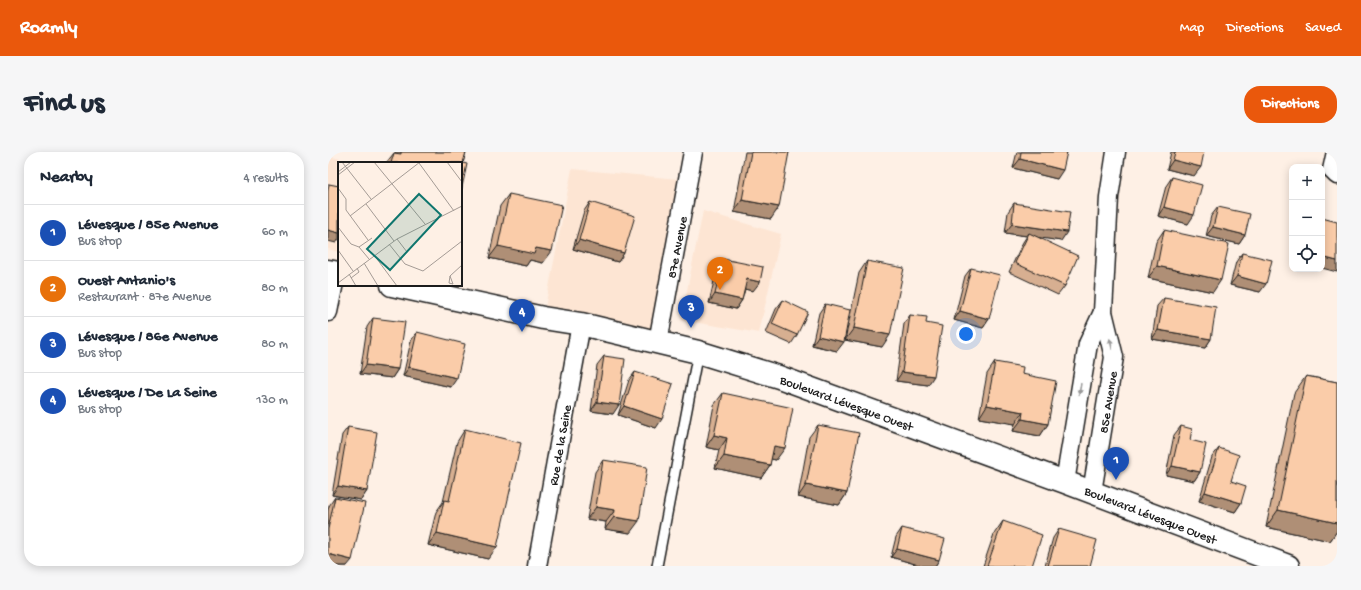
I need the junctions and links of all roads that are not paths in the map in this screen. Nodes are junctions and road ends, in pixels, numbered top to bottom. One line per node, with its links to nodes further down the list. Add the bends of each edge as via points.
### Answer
1 (693, 152): 10 (street, 87e Avenue)
2 (1116, 152): 8 (street, 85e Avenue, via 1109,197)
3 (1336, 152): 4 (street, via 1332,170)
4 (1337, 175)
5 (334, 272): 7 (street)
6 (397, 286): 9 (street, Boulevard Lévesque Ouest)
7 (328, 312)
8 (1104, 312): 12 (street, 85e Avenue, one-way to 12, via 1088,344); 13 (street, 85e Avenue, one-way to 8, via 1114,357)
9 (581, 324): 10 (street, Boulevard Lévesque Ouest); 14 (street, Rue de la Seine)
10 (658, 342): 11 (street, Boulevard Lévesque Ouest)
11 (698, 352): 12 (street, Boulevard Lévesque Ouest, via 779,377); 15 (lane)
12 (1065, 482): 13 (street, Boulevard Lévesque Ouest)
13 (1092, 492): 16 (street, Boulevard Lévesque Ouest)
14 (537, 566)
15 (657, 566)
16 (1288, 566)

